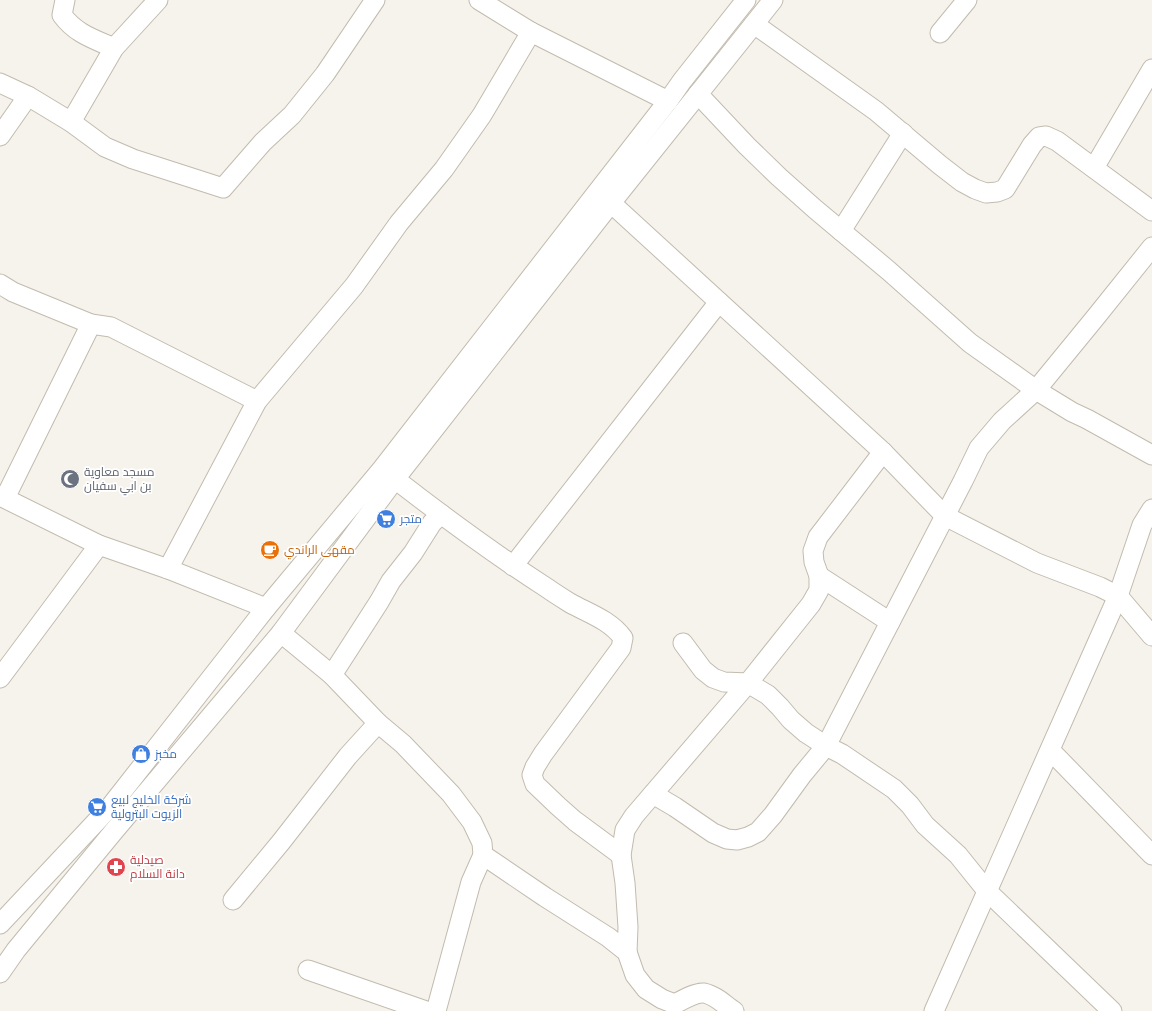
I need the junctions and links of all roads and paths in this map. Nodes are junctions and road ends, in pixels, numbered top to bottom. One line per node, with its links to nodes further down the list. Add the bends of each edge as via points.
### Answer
1 (65, 0): 11 (street, via 62,15 68,24)
2 (158, 0): 11 (street)
3 (374, 0): 17 (street, via 325,74 224,188 133,159 105,147)
4 (479, 0): 9 (street)
5 (746, 0): 16 (street, via 682,80)
6 (772, 0): 8 (street)
7 (967, 0): 10 (street)
8 (754, 24): 14 (street); 18 (street)
9 (531, 32): 16 (street); 29 (street, via 482,115 444,169 399,223 354,286)
10 (940, 33)
11 (114, 48): 17 (street)
12 (1152, 69): 20 (street)
13 (0, 83): 15 (street)
14 (698, 94): 21 (street); 23 (street, via 779,177)
15 (28, 96): 17 (street); 19 (street)
16 (668, 102): 42 (street, via 382,468)
17 (71, 122)
18 (903, 133): 20 (street, via 962,182 986,193 1005,189 1032,145 1040,137 1046,136 1057,141); 23 (street)
19 (0, 136)
20 (1094, 168): 22 (street)
21 (612, 203): 26 (street); 32 (street)
22 (1152, 211)
23 (841, 231): 28 (street, via 970,343)
24 (1152, 247): 28 (street)
25 (0, 284): 27 (street, via 13,292)
26 (719, 302): 30 (street); 38 (street)
27 (91, 324): 29 (street, via 111,327); 33 (street)
28 (1036, 390): 31 (street); 36 (street, via 1002,421 979,448)
29 (256, 401): 39 (street)
30 (883, 452): 36 (street); 40 (street, via 818,537 812,551)
31 (1152, 455)
32 (395, 479): 35 (street); 44 (street)
33 (2, 497): 37 (street)
34 (1152, 509): 41 (street, via 1142,525)
35 (441, 514): 38 (street); 47 (street, via 391,581)
36 (945, 516): 41 (street, via 1037,562); 43 (street)
37 (99, 545): 39 (street); 48 (street)
38 (513, 566): 56 (street, via 569,602 608,623 623,638 621,648 544,754 532,775 535,784 558,806)
39 (168, 569): 42 (street)
40 (819, 576): 43 (street); 49 (street, via 819,590 810,604)
41 (1118, 596): 45 (street); 52 (street)
42 (266, 608): 59 (street, via 110,807)
43 (890, 622): 51 (street)
44 (281, 633): 47 (street); 62 (street, via 114,831)
45 (1152, 636)
46 (683, 642): 49 (street, via 703,670 714,678 724,682)
47 (332, 675): 50 (street)
48 (0, 678)
49 (748, 683): 51 (street, via 768,695 791,720); 53 (street)
50 (378, 723): 54 (street, via 403,744 459,804 472,822 482,843); 58 (street, via 348,756)
51 (826, 746): 53 (street, via 773,815 758,832 748,837 727,839 713,833); 57 (street, via 894,789 925,825 958,855)
52 (1050, 750): 55 (street); 57 (street)
53 (653, 794): 56 (street, via 625,830)
54 (483, 855): 60 (street); 65 (street, via 471,882)
55 (1152, 855)
56 (620, 856): 60 (street, via 625,883)
57 (987, 891): 67 (street); 68 (street)
58 (233, 900)
59 (0, 924)
60 (627, 952): 63 (street, via 635,975 646,989)
61 (308, 970): 64 (street)
62 (0, 973)
63 (673, 1008): 66 (street, via 686,997 703,993 716,998)
64 (426, 1011)
65 (436, 1011)
66 (734, 1011)
67 (934, 1011)
68 (1112, 1011)

